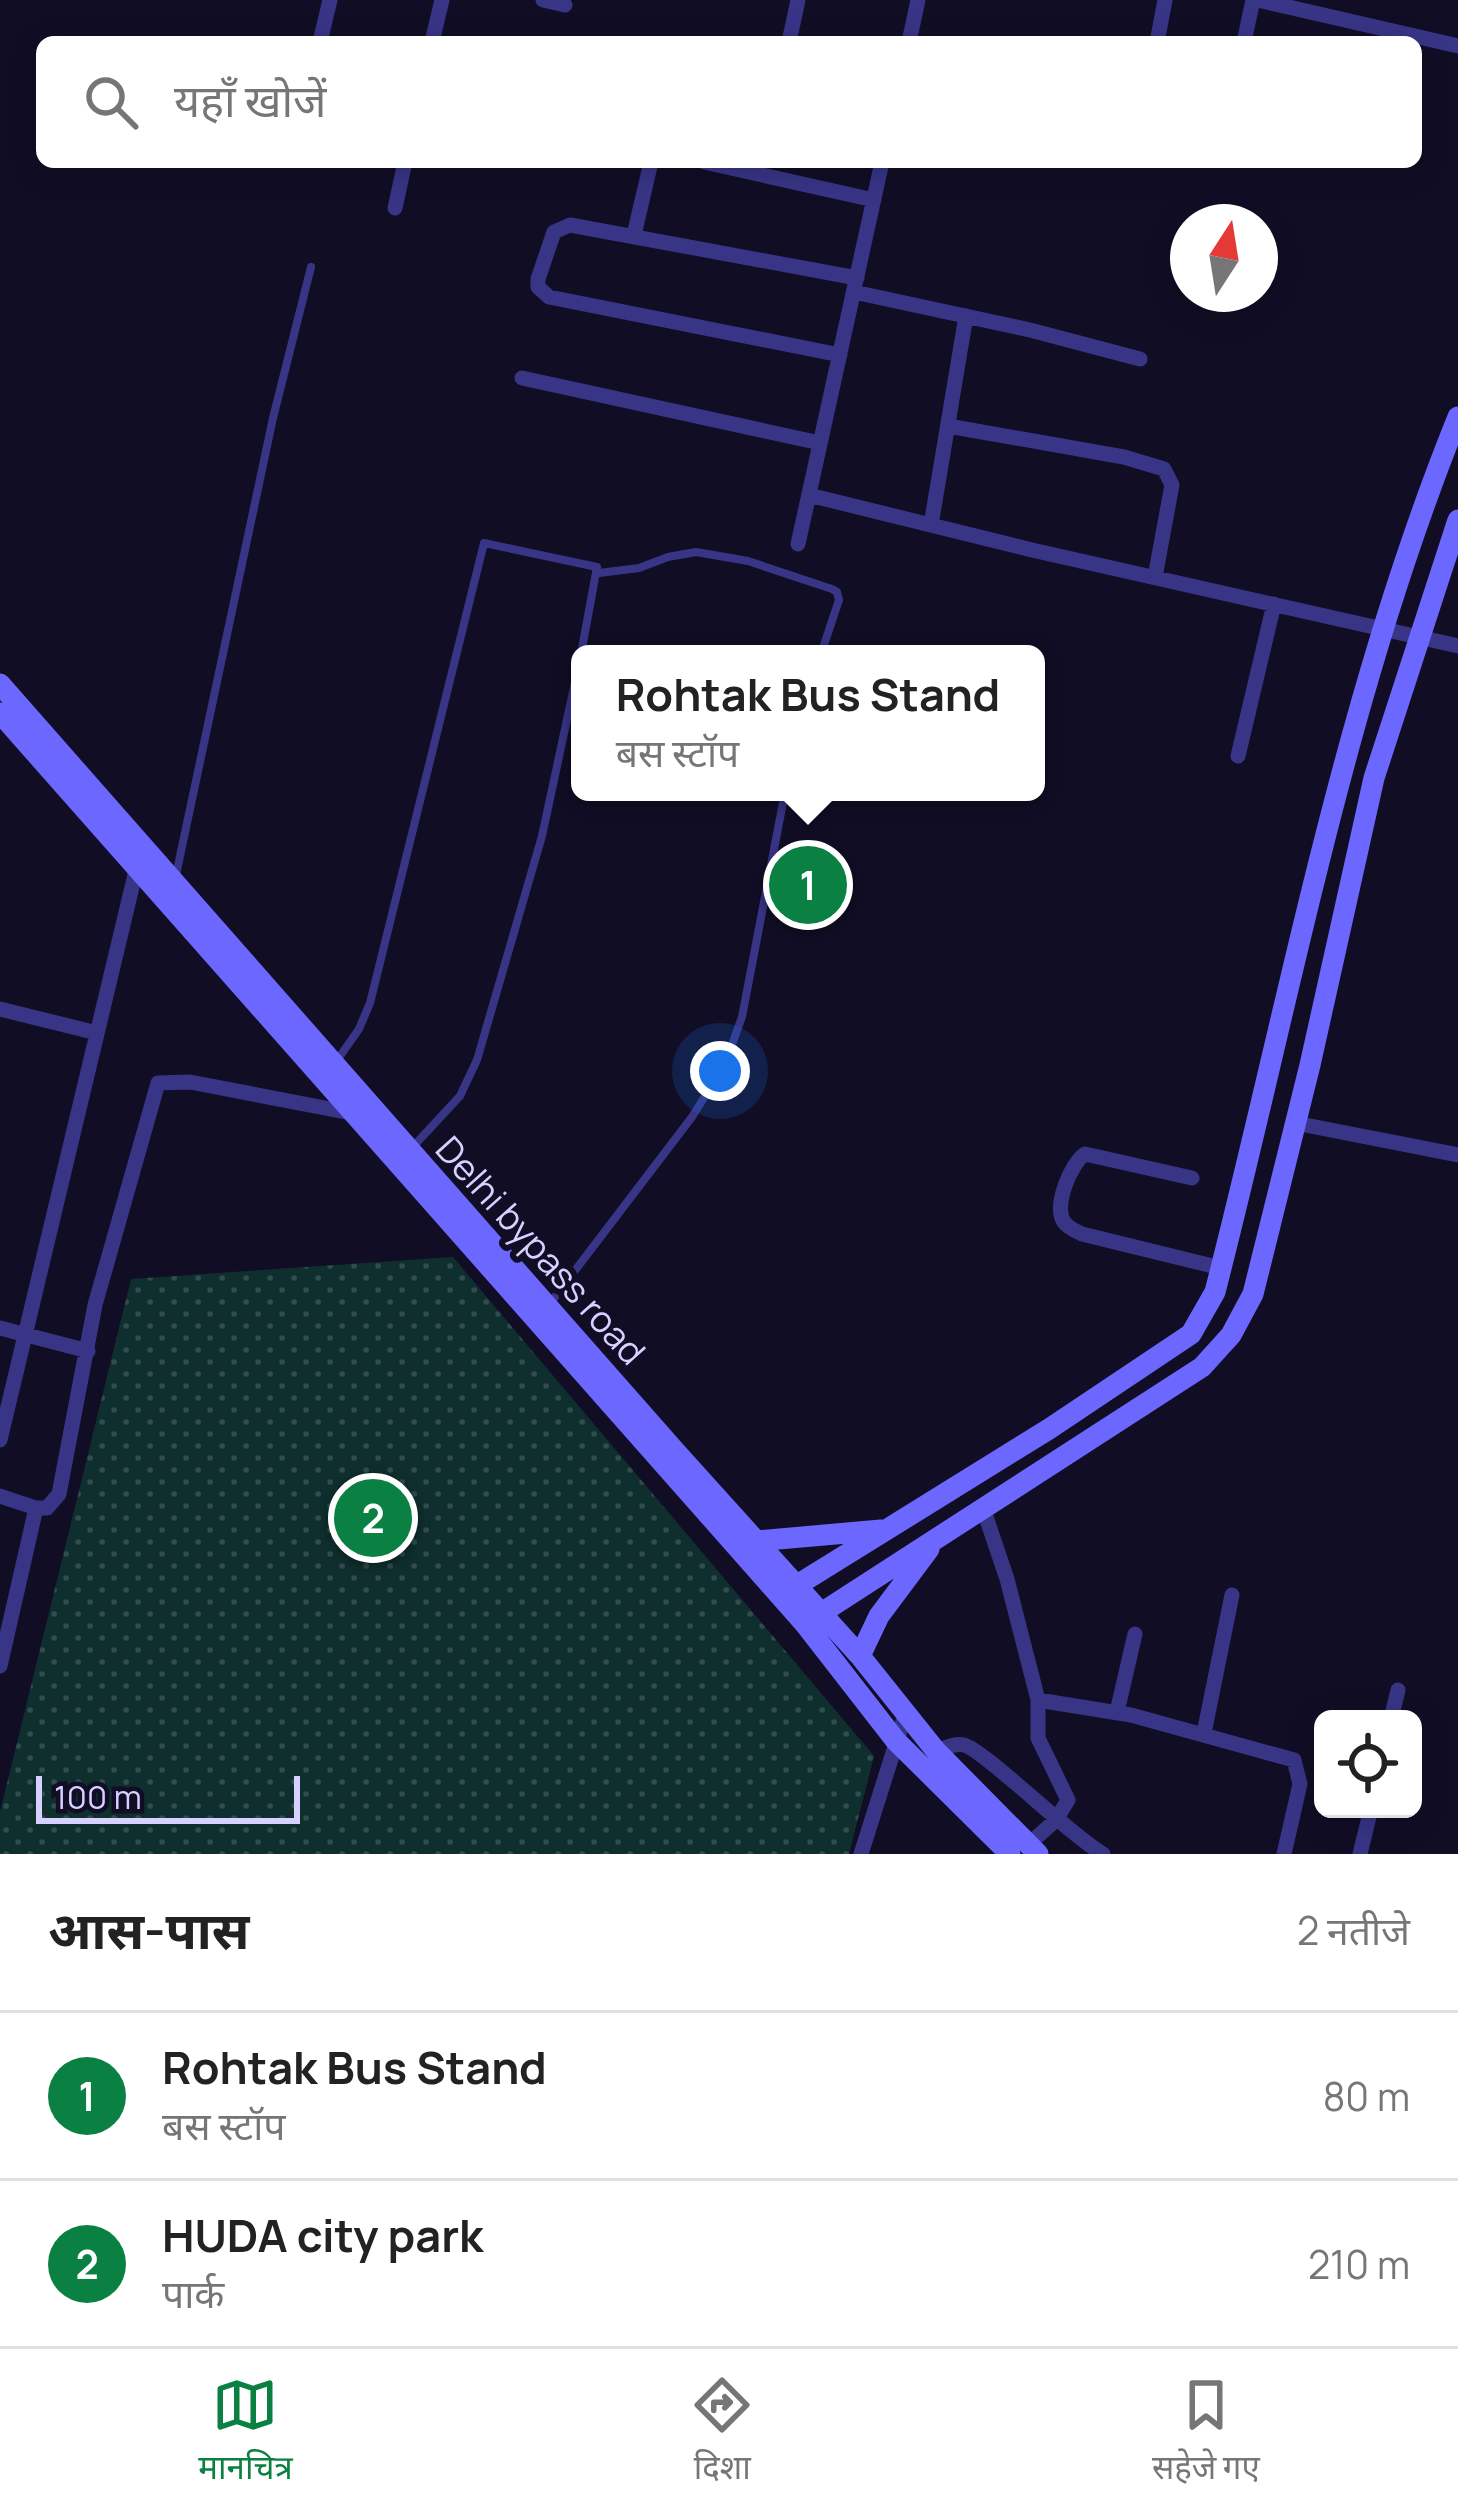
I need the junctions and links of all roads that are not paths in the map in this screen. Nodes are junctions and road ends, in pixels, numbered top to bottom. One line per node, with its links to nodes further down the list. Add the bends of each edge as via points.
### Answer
1 (330, 0): 9 (street)
2 (442, 0): 10 (street)
3 (544, 0): 8 (street)
4 (798, 0): 11 (street)
5 (918, 0): 12 (street)
6 (1165, 0): 13 (street)
7 (1256, 0): 14 (street); 15 (street)
8 (565, 5)
9 (321, 36)
10 (433, 36)
11 (790, 36)
12 (910, 36)
13 (1158, 36)
14 (1246, 36)
15 (1414, 36)
16 (1422, 38): 17 (street)
17 (1458, 46)
18 (404, 168): 23 (street)
19 (650, 168): 24 (street)
20 (762, 168): 22 (street)
21 (881, 168): 22 (street)
22 (874, 200): 26 (street)
23 (394, 208)
24 (634, 235): 26 (street); 28 (street, via 560,227 538,287 549,297)
25 (311, 267): 52 (lane)
26 (855, 285): 27 (street); 28 (street)
27 (966, 316): 29 (street); 32 (street)
28 (840, 356): 33 (street)
29 (1140, 359)
30 (522, 378): 33 (street)
31 (1458, 417): 41 (main road)
32 (948, 426): 36 (street); 39 (street, via 1165,469 1172,485)
33 (820, 443): 34 (street)
34 (809, 495): 36 (street); 37 (street)
35 (1458, 520): 42 (main road)
36 (932, 525): 39 (street)
37 (798, 544)
38 (599, 573): 43 (lane); 44 (lane, via 696,552 748,561 837,592); 55 (lane, via 587,562 481,547 370,1003)
39 (1155, 577): 40 (street)
40 (1274, 604): 41 (street); 49 (street)
41 (1385, 630): 42 (street); 61 (main road, via 1351,736)
42 (1420, 637): 45 (street); 57 (main road, via 1374,778)
43 (583, 645)
44 (824, 645)
45 (1458, 646)
46 (0, 684): 51 (main road, Delhi bypass road)
47 (571, 699): 59 (lane, via 542,836 478,1060 460,1096)
48 (0, 713): 51 (main road, Delhi bypass road)
49 (1238, 756)
50 (783, 801): 62 (lane, via 742,1017 725,1064)
51 (139, 858): 52 (main road, Delhi bypass road); 54 (street)
52 (171, 895): 55 (main road, Delhi bypass road)
53 (0, 1009): 54 (street)
54 (97, 1033): 64 (street)
55 (327, 1071): 56 (main road, Delhi bypass road); 59 (main road, Delhi bypass road)
56 (351, 1113): 59 (main road, Delhi bypass road); 65 (street, via 158,1083)
57 (1295, 1123): 58 (street); 69 (main road, via 1253,1294 1231,1335 1202,1367)
58 (1458, 1155)
59 (402, 1156): 62 (main road, Delhi bypass road)
60 (1192, 1178): 61 (street, via 1084,1154 1060,1216 1082,1234)
61 (1222, 1268): 70 (main road, via 1190,1334)
62 (542, 1315): 72 (main road, Delhi bypass road); 73 (main road, Delhi bypass road)
63 (0, 1328): 64 (street)
64 (25, 1335): 65 (street); 66 (street)
65 (88, 1351): 68 (street, via 59,1494)
66 (0, 1440)
67 (0, 1496): 68 (street)
68 (36, 1508): 78 (street)
69 (983, 1508): 71 (main road); 80 (street)
70 (888, 1529): 72 (main road); 73 (main road)
71 (936, 1538): 75 (main road); 77 (main road)
72 (756, 1541): 73 (main road, Delhi bypass road)
73 (788, 1591): 75 (main road, Delhi bypass road)
74 (1232, 1594): 84 (street)
75 (813, 1618): 77 (main road, Delhi bypass road); 85 (main road, Delhi bypass road)
76 (1135, 1634): 82 (street)
77 (860, 1656): 83 (main road, Delhi bypass road)
78 (0, 1666)
79 (1398, 1690): 81 (street)
80 (1038, 1700): 82 (street); 88 (street, via 1037,1738 1067,1794)
81 (1393, 1710)
82 (1118, 1712): 84 (street)
83 (905, 1715): 85 (street); 86 (main road, Delhi bypass road)
84 (1204, 1733): 92 (street, via 1294,1760 1300,1784)
85 (896, 1741): 89 (main road, Delhi bypass road); 90 (street)
86 (936, 1751): 88 (street, via 967,1745); 89 (main road, Delhi bypass road)
87 (1368, 1818): 93 (street)
88 (1056, 1820): 89 (street); 91 (street)
89 (1026, 1851)
90 (861, 1854)
91 (1102, 1854)
92 (1284, 1854)
93 (1360, 1854)

